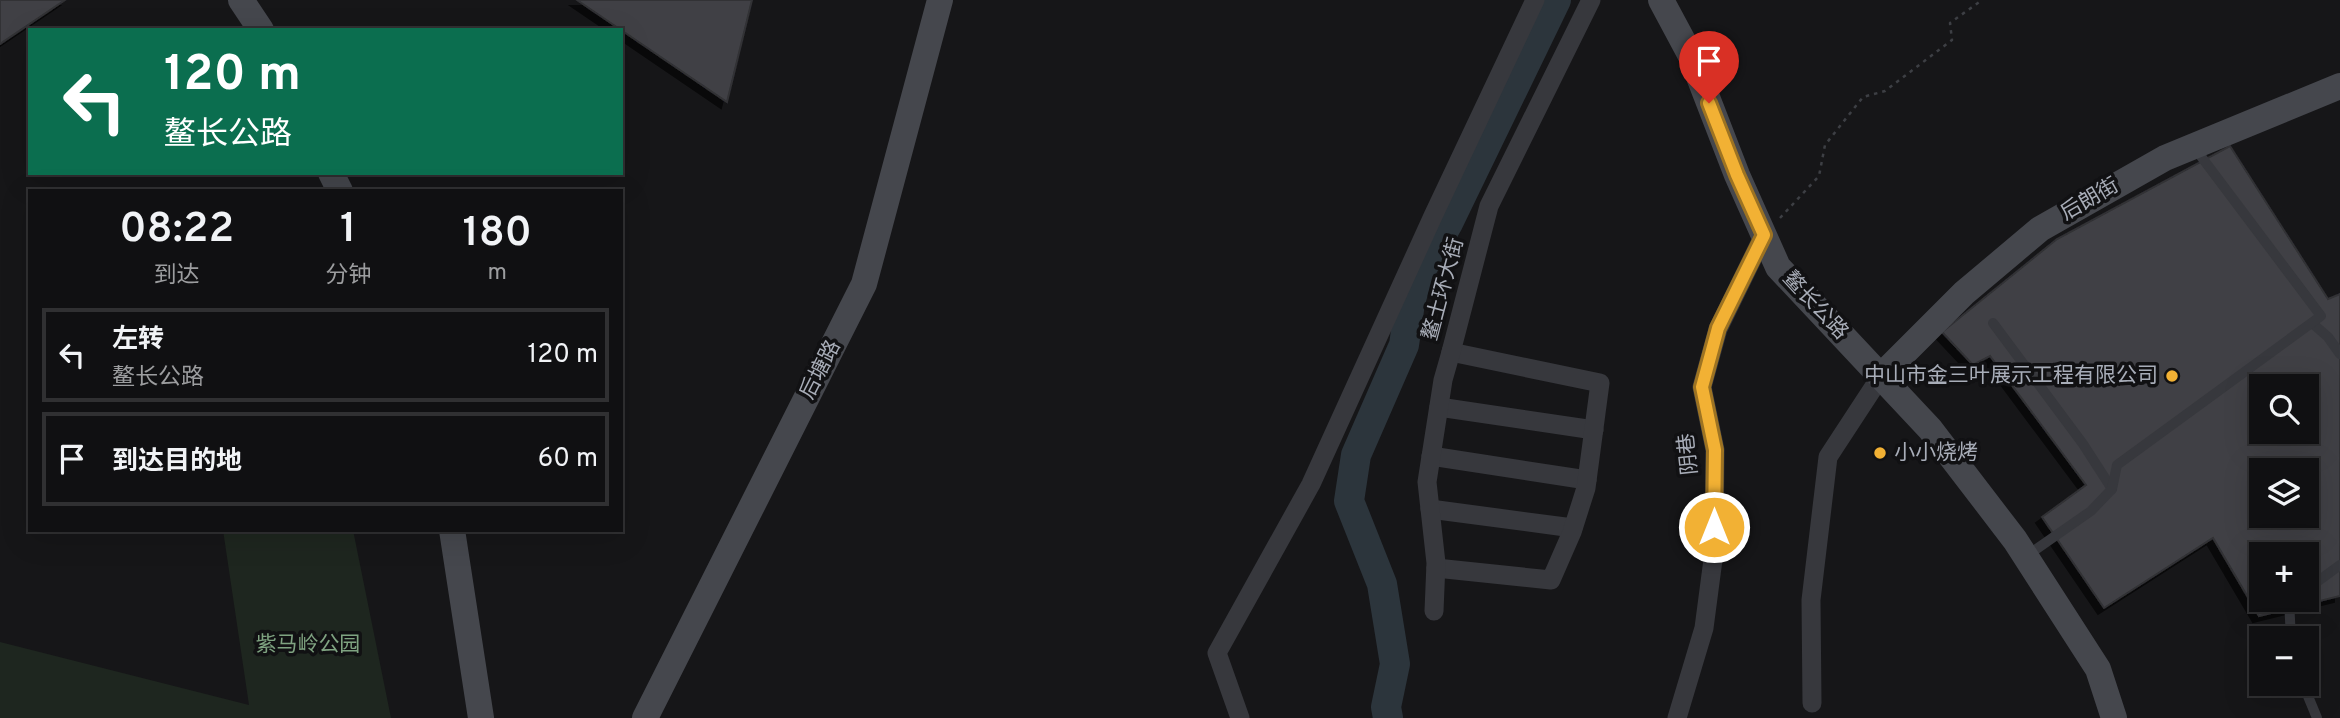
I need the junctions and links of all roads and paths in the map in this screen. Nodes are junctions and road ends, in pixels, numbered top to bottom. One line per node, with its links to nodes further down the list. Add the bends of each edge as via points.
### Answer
1 (242, 0): 7 (street)
2 (940, 0): 32 (street, 后塘路, via 864,284)
3 (1535, 0): 33 (street, via 1311,484 1217,653)
4 (1591, 0): 13 (street, 鳌土环大街, via 1489,206)
5 (1661, 0): 10 (street, 鳌长公路, via 1691,55)
6 (1982, 0): 10 (path, via 1950,23 1952,40 1885,91 1863,97 1825,145 1819,176)
7 (260, 28)
8 (2340, 86): 9 (street, 后朗街)
9 (2193, 146): 12 (lane, via 2321,316); 15 (street, 后朗街, via 2040,229 1964,293)
10 (1764, 235): 15 (street, 鳌长公路, via 1778,267); 34 (street, 阴巷, via 1718,328 1702,387 1715,450 1714,552 1703,628)
11 (1993, 323): 20 (lane)
12 (2312, 323): 14 (lane); 20 (lane, via 2117,465)
13 (1451, 352): 16 (street, 鳌土环大街); 17 (street, via 1600,383)
14 (2340, 354)
15 (1881, 376): 24 (street, 鳌长公路, via 1930,429); 30 (street, via 1828,457 1811,600)
16 (1439, 407): 17 (street); 18 (street, 鳌土环大街)
17 (1594, 430): 19 (street)
18 (1431, 456): 19 (street); 21 (street, 鳌土环大街, via 1427,482)
19 (1587, 480): 22 (street)
20 (2112, 489): 24 (lane, via 2091,511)
21 (1430, 509): 22 (street); 26 (street, 鳌土环大街)
22 (1573, 528): 26 (street, via 1551,580)
23 (452, 532): 31 (street)
24 (2025, 556): 35 (street, 鳌长公路, via 2098,668)
25 (2340, 565): 27 (lane)
26 (1436, 568): 28 (street, 鳌土环大街)
27 (2319, 580)
28 (1434, 611)
29 (2308, 696): 36 (lane)
30 (1812, 703)
31 (481, 718)
32 (645, 718)
33 (1240, 718)
34 (1676, 718)
35 (2114, 718)
36 (2317, 718)

